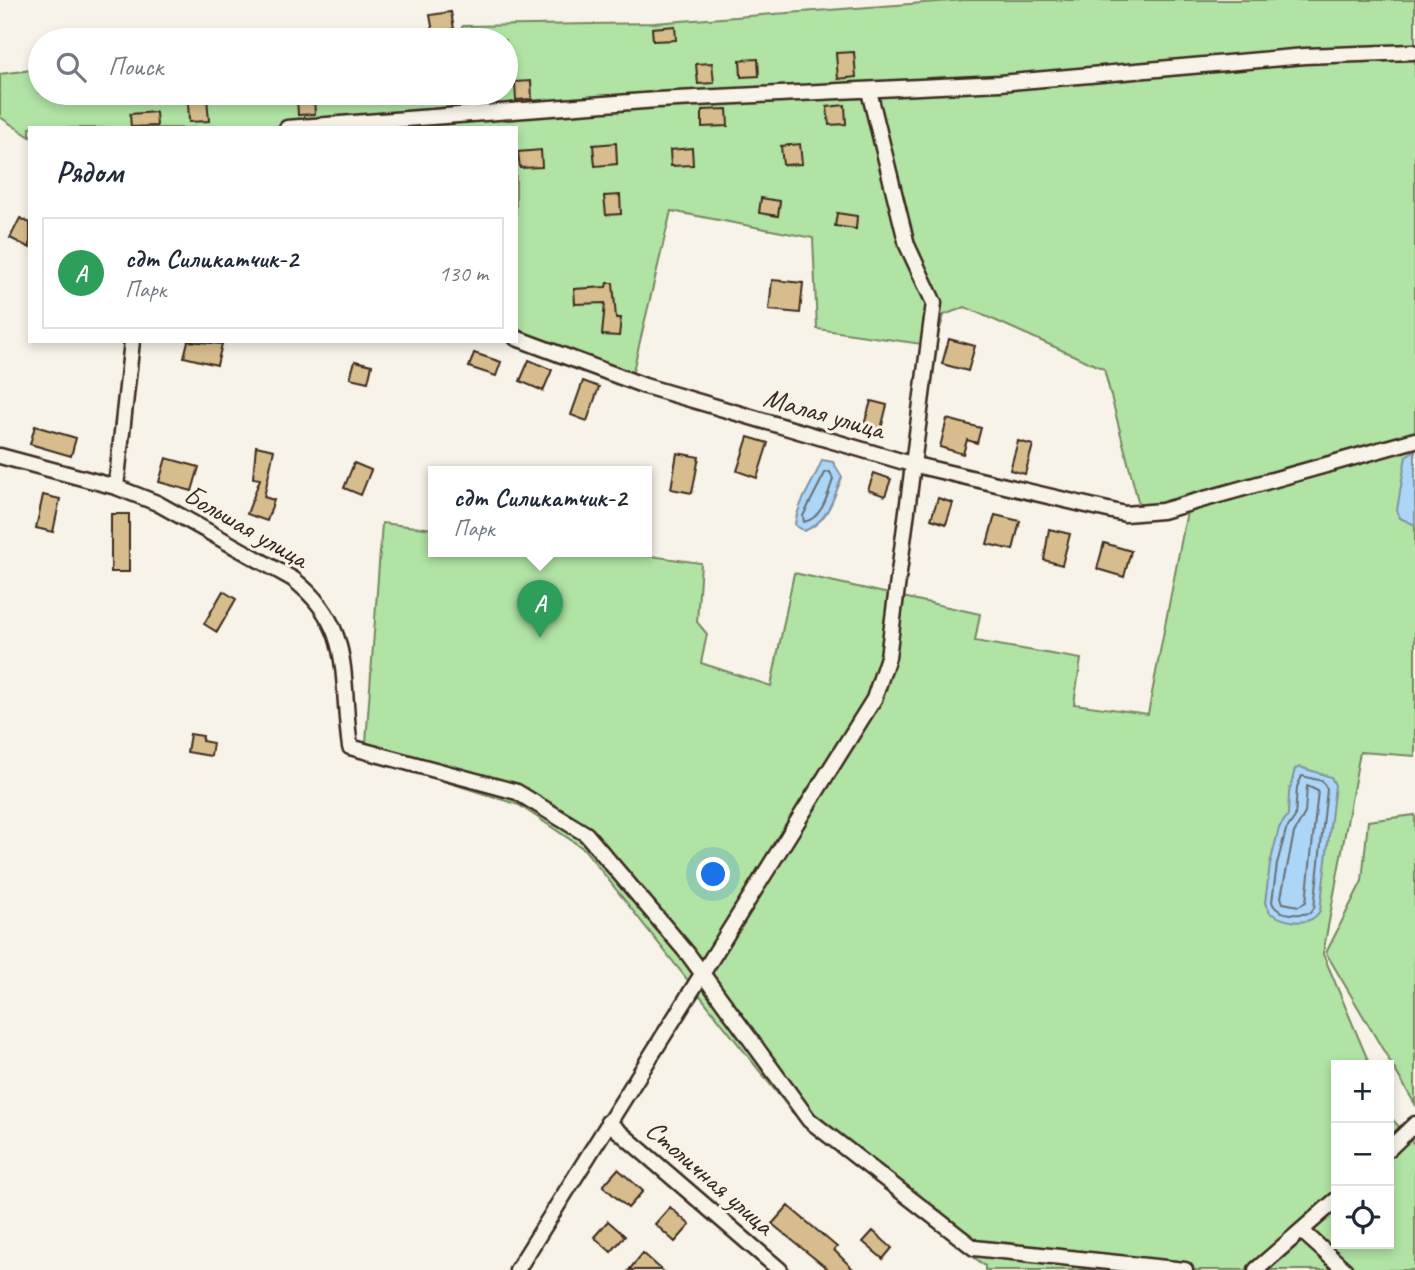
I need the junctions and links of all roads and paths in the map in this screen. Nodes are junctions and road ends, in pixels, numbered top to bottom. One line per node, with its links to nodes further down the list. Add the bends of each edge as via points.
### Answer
1 (1413, 52): 2 (street, via 1305,56)
2 (869, 91): 3 (street, via 657,100); 8 (street, via 907,245 934,303)
3 (313, 126)
4 (518, 339): 8 (street, Малая улица, via 645,386)
5 (132, 343): 9 (street)
6 (1415, 440): 8 (street, Малая улица, via 1162,511 1125,514)
7 (0, 456): 9 (street, Большая улица)
8 (911, 464): 10 (street, via 888,657 874,699)
9 (116, 487): 10 (street, Большая улица, via 157,503 310,592 330,617 342,648 350,747 517,792 586,834)
10 (700, 973): 11 (street); 16 (street, via 809,1120 974,1248)
11 (608, 1122): 17 (street); 18 (street, Столичная улица)
12 (1415, 1124): 13 (street)
13 (1394, 1144)
14 (1331, 1205): 15 (street)
15 (1303, 1232): 20 (street); 21 (street)
16 (1093, 1265): 19 (street)
17 (517, 1270)
18 (780, 1270)
19 (1185, 1270)
20 (1256, 1270)
21 (1345, 1270)

